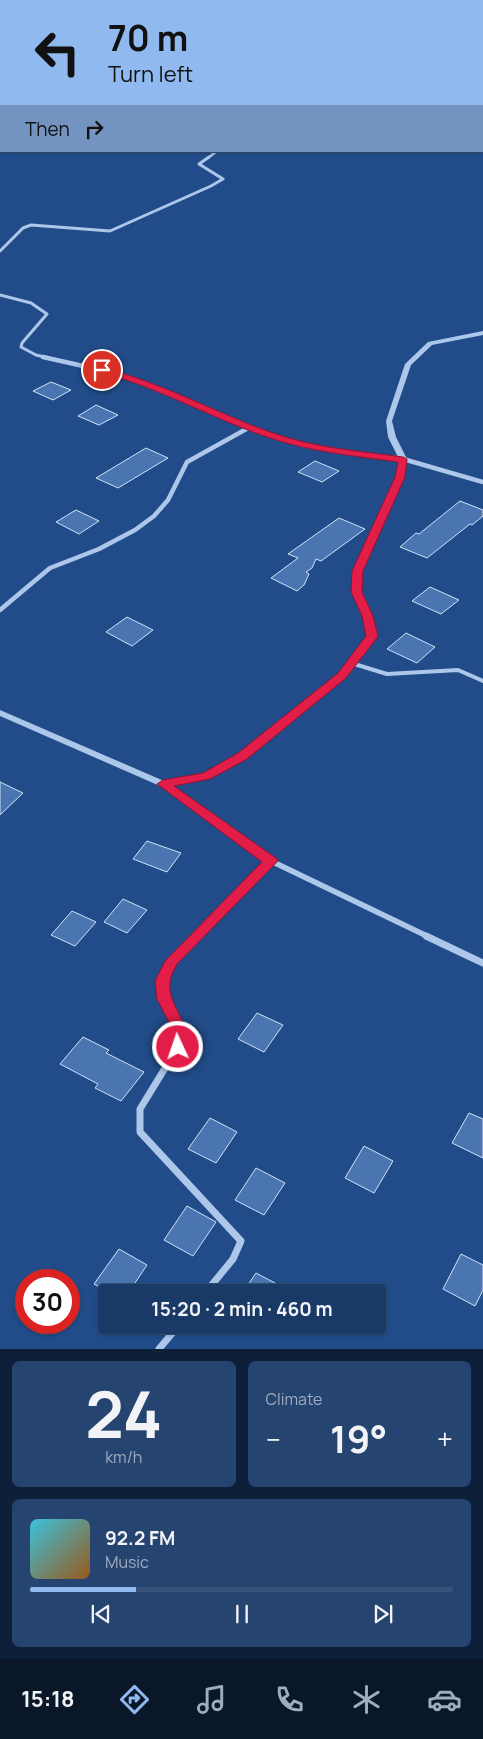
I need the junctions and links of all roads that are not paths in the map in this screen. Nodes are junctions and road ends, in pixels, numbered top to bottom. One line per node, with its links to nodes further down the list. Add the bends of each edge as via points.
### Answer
1 (216, 152): 2 (street, via 199,164 223,179 211,186 110,231 31,225 23,228)
2 (0, 251)
3 (0, 295): 5 (street, via 31,302 47,314 22,343 25,350 119,374)
4 (483, 333): 6 (street, via 430,343 408,364 389,421 392,437)
5 (250, 427): 6 (street, via 302,444); 8 (street, via 187,462 168,500 135,530 99,549 50,568)
6 (403, 459): 7 (street); 9 (street, via 400,477 358,571 357,592 368,616 372,636)
7 (483, 482)
8 (0, 610)
9 (351, 663): 10 (lane, via 387,674 458,670); 12 (street, via 342,675 243,756 206,776)
10 (483, 681)
11 (0, 713): 12 (street)
12 (163, 784): 13 (street)
13 (271, 861): 14 (street); 15 (street, via 172,961 162,981 164,999 180,1030 178,1047 140,1110 140,1132 241,1240 233,1259)
14 (483, 964)
15 (213, 1284)
16 (172, 1334): 17 (street)
17 (159, 1349)

